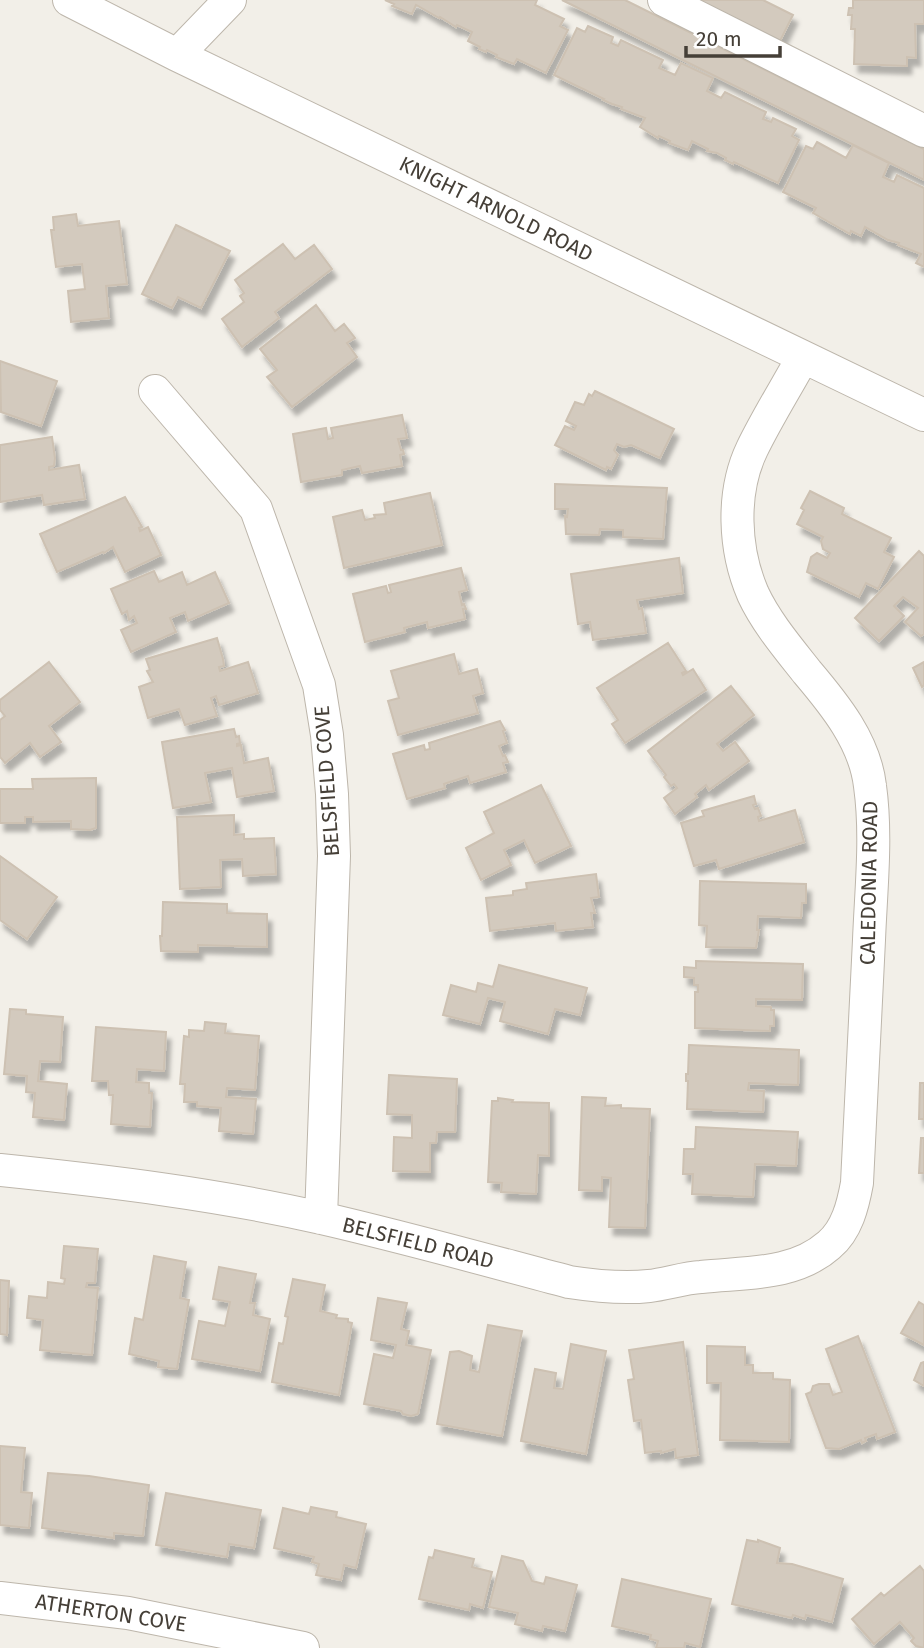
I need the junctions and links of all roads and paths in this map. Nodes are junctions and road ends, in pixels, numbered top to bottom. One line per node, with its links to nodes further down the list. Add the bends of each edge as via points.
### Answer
1 (69, 0): 4 (street, KNIGHT ARNOLD ROAD)
2 (230, 0): 4 (street)
3 (664, 0): 5 (street)
4 (177, 55): 6 (street, KNIGHT ARNOLD ROAD)
5 (924, 131)
6 (803, 357): 8 (street, KNIGHT ARNOLD ROAD); 11 (street, CALEDONIA ROAD, via 751,451 738,489 738,529 753,594 766,618 835,704 857,742 870,784 872,872 857,1183 846,1223)
7 (155, 391): 10 (street, BELSFIELD COVE, via 257,509 319,685 327,735 334,856)
8 (924, 415)
9 (0, 1170): 10 (street, BELSFIELD ROAD, via 169,1190)
10 (321, 1218): 11 (street, BELSFIELD ROAD, via 569,1282 608,1287 785,1268)
11 (830, 1245)
12 (0, 1598): 13 (street, ATHERTON COVE, via 128,1614)
13 (303, 1648)

